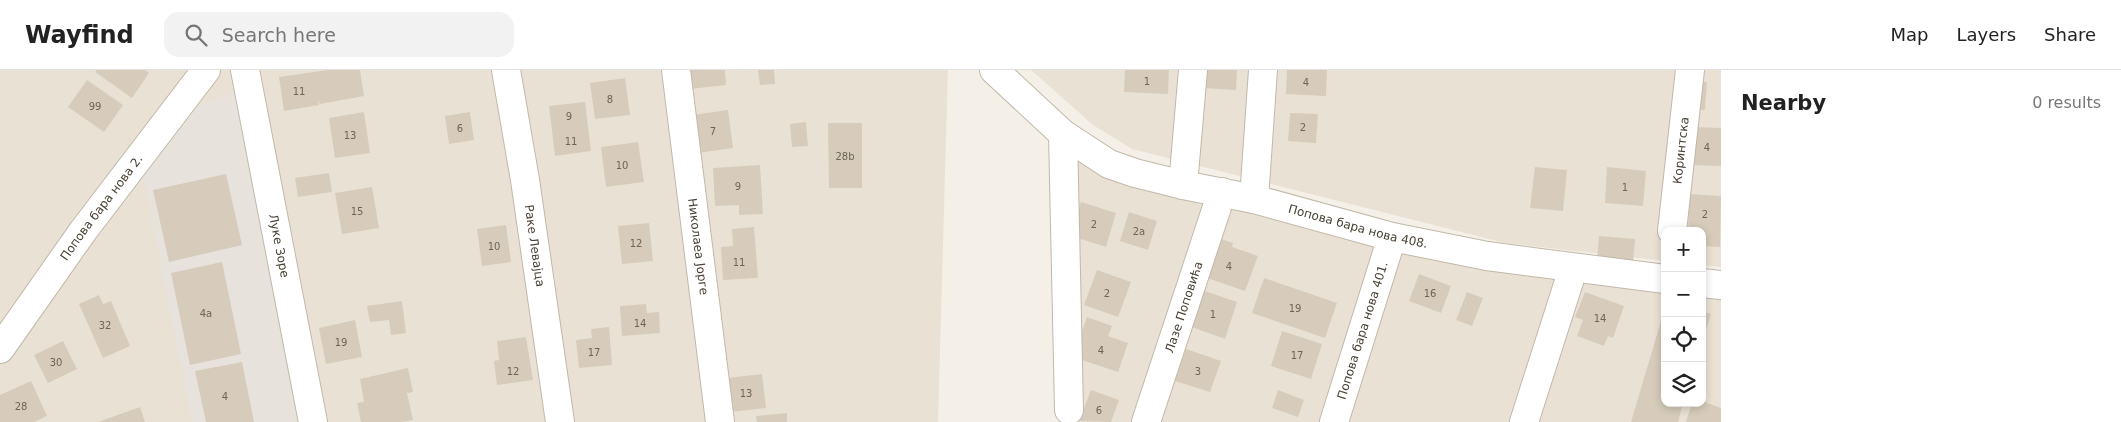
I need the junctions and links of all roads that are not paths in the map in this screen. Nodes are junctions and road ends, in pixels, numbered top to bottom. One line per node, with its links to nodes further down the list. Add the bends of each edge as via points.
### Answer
1 (206, 70): 19 (street, Попова бара нова 2., via 83,232)
2 (245, 70): 21 (street, Луке Зоре)
3 (506, 70): 22 (street, Раке Левајца)
4 (676, 70): 23 (street, Николаеа Јорге)
5 (994, 70): 9 (street, Попова бара нова 408.)
6 (1193, 70): 10 (street)
7 (1263, 70): 12 (street)
8 (1690, 70): 13 (street, Коринтска)
9 (1063, 134): 10 (street, Попова бара нова 408., via 1109,164); 20 (street)
10 (1183, 185): 11 (street, Попова бара нова 408.)
11 (1222, 192): 12 (street, Попова бара нова 408.); 24 (street, Лазе Поповића)
12 (1254, 199): 14 (street, Попова бара нова 408.)
13 (1672, 227)
14 (1392, 237): 15 (street, Попова бара нова 408., via 1487,256); 25 (street, Попова бара нова 401.)
15 (1573, 268): 16 (street, Попова бара нова 408.); 26 (street)
16 (1661, 279)
17 (1706, 283): 18 (street)
18 (1721, 285)
19 (0, 349)
20 (1069, 410)
21 (313, 422)
22 (560, 422)
23 (720, 422)
24 (1146, 422)
25 (1334, 422)
26 (1524, 422)

